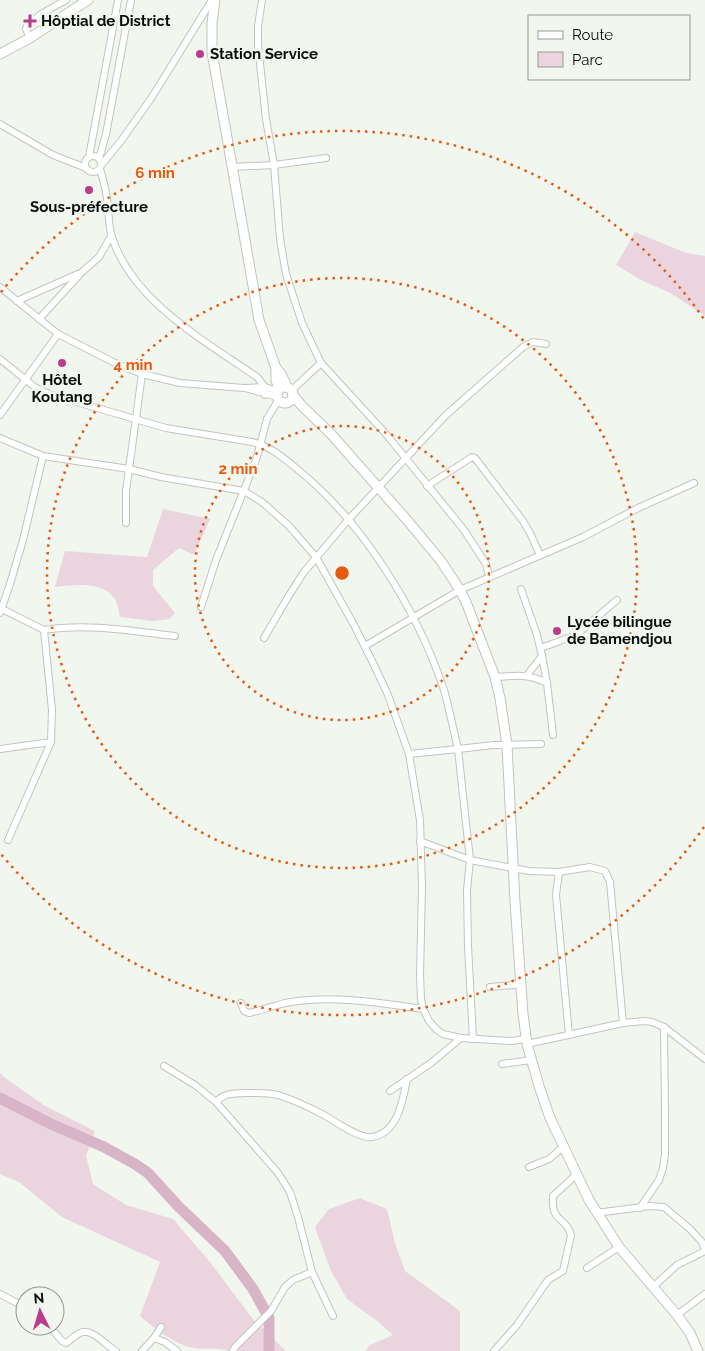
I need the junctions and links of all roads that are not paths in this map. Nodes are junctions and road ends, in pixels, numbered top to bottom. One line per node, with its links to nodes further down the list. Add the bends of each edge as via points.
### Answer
1 (66, 0): 10 (street, via 27,26)
2 (88, 0): 10 (main road)
3 (118, 0): 7 (street)
4 (131, 0): 8 (street)
5 (214, 0): 15 (street, via 152,97); 17 (main road, via 212,52)
6 (262, 0): 16 (street, via 258,45)
7 (116, 18): 8 (street); 13 (street)
8 (128, 20): 9 (street); 15 (street)
9 (148, 23)
10 (30, 38): 11 (main road)
11 (0, 54)
12 (0, 124): 18 (street, via 53,155)
13 (90, 157): 15 (street, via 95,156); 18 (street)
14 (326, 158): 16 (street)
15 (100, 164): 18 (street, via 93,173); 19 (street)
16 (274, 164): 17 (street); 27 (street, via 278,226 286,274 302,323)
17 (231, 167): 31 (main road, via 259,320 281,374)
18 (86, 168)
19 (111, 236): 20 (street, via 99,257); 30 (street, via 127,267 148,295 186,329 257,377)
20 (82, 272): 22 (street); 23 (street)
21 (0, 287): 22 (street)
22 (17, 301): 23 (street)
23 (39, 319): 24 (street)
24 (58, 334): 28 (street); 29 (street)
25 (546, 344): 37 (street, via 534,342 523,347 446,415)
26 (0, 358): 29 (street)
27 (321, 363): 31 (street); 37 (street)
28 (142, 374): 30 (street, via 180,383); 33 (street)
29 (24, 380): 32 (street); 33 (street, via 49,394)
30 (265, 391): 31 (street)
31 (284, 394): 35 (street, via 267,419); 40 (main road, via 302,406 331,434)
32 (0, 415)
33 (135, 420): 35 (street); 38 (street)
34 (0, 438): 36 (street)
35 (261, 444): 42 (street); 43 (street, via 312,481)
36 (43, 456): 38 (street); 52 (street, via 23,540)
37 (406, 459): 40 (street); 41 (street)
38 (129, 469): 42 (street); 44 (street)
39 (694, 483): 45 (street)
40 (378, 486): 43 (street); 49 (main road)
41 (428, 486): 45 (street, via 475,458 523,521); 47 (street, via 478,549)
42 (244, 491): 46 (street, via 289,526); 51 (street)
43 (348, 520): 46 (street); 53 (street, via 371,548)
44 (126, 523)
45 (540, 556): 47 (street)
46 (316, 557): 56 (street); 57 (street)
47 (489, 576): 49 (street)
48 (521, 589): 58 (street)
49 (460, 590): 53 (street); 61 (main road)
50 (617, 600): 58 (street, via 576,635)
51 (201, 607)
52 (1, 610): 54 (street)
53 (413, 619): 57 (street); 68 (street, via 443,686)
54 (44, 630): 55 (street, via 119,628); 64 (street, via 52,710)
55 (175, 636)
56 (264, 638)
57 (365, 646): 69 (street, via 388,695)
58 (541, 648): 59 (street)
59 (542, 656): 60 (street); 62 (street)
60 (526, 675): 61 (street); 62 (street)
61 (495, 677): 66 (main road)
62 (547, 683): 63 (street)
63 (554, 735)
64 (51, 742): 67 (street); 70 (street)
65 (541, 744): 66 (street)
66 (508, 745): 68 (street); 73 (main road)
67 (0, 749)
68 (458, 750): 69 (street); 72 (street)
69 (409, 754): 71 (street, via 419,806)
70 (8, 840)
71 (420, 840): 72 (street); 78 (street)
72 (470, 860): 73 (street); 83 (street, via 468,938)
73 (513, 868): 74 (street); 75 (main road)
74 (559, 872): 79 (street, via 590,867 605,871 608,876); 81 (street, via 556,895)
75 (521, 983): 76 (street); 84 (main road)
76 (490, 987)
77 (241, 1004): 78 (street, via 249,1013 290,1002 326,999)
78 (423, 1009): 82 (street, via 429,1022 443,1034)
79 (623, 1024): 80 (street, via 644,1021); 81 (street)
80 (664, 1027): 85 (street); 95 (street, via 664,1161 660,1180)
81 (569, 1035): 84 (street)
82 (461, 1038): 83 (street); 89 (street)
83 (474, 1039): 84 (street)
84 (527, 1041): 86 (main road)
85 (705, 1059)
86 (531, 1060): 87 (street); 92 (main road)
87 (502, 1064)
88 (164, 1066): 91 (street)
89 (407, 1079): 90 (street); 91 (street, via 398,1116 389,1128 370,1138 276,1094 226,1094)
90 (390, 1091)
91 (216, 1102): 100 (street, via 278,1173 290,1192)
92 (563, 1147): 93 (street, via 549,1159); 94 (main road)
93 (529, 1167)
94 (576, 1175): 96 (main road); 114 (street, via 553,1196 554,1214 572,1235 563,1271 548,1280 517,1325)
95 (640, 1208): 96 (street); 98 (street, via 668,1208 702,1242)
96 (596, 1213): 97 (main road)
97 (619, 1247): 99 (street); 101 (main road)
98 (705, 1250): 101 (street, via 677,1265)
99 (587, 1268)
100 (312, 1272): 106 (street); 113 (street, via 285,1287 271,1311)
101 (654, 1286): 105 (main road)
102 (0, 1294): 104 (street)
103 (705, 1294): 105 (street)
104 (15, 1302)
105 (677, 1315): 115 (main road)
106 (333, 1316)
107 (161, 1327): 109 (street)
108 (57, 1336): 110 (street, via 66,1343 86,1332)
109 (154, 1338): 111 (street); 112 (street)
110 (116, 1351)
111 (142, 1351)
112 (177, 1351)
113 (233, 1351)
114 (494, 1351)
115 (698, 1351)

